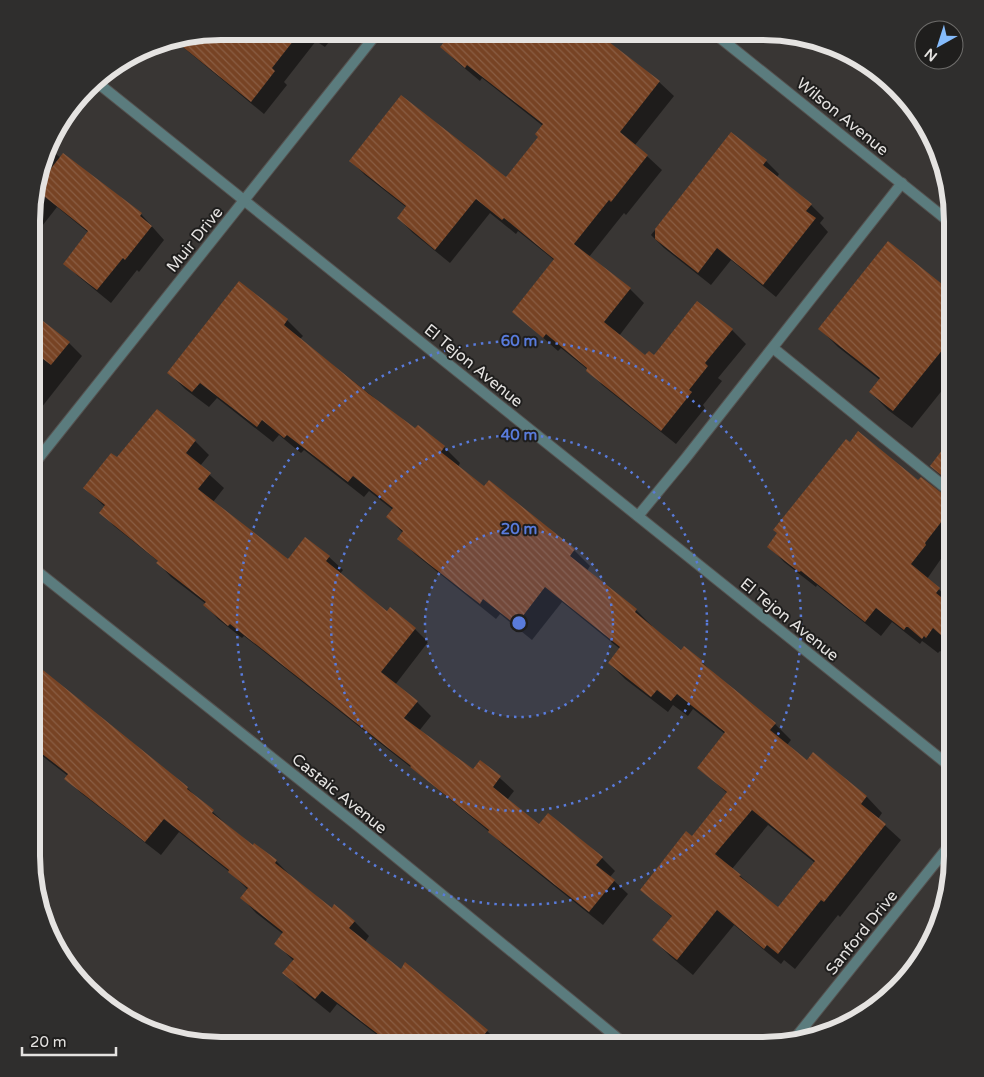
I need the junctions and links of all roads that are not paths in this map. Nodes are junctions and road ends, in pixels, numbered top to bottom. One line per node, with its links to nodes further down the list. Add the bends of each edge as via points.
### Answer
1 (372, 40): 5 (street, Muir Drive)
2 (723, 40): 4 (street, Wilson Avenue)
3 (101, 86): 5 (street, El Tejon Avenue)
4 (902, 183): 6 (street, Wilson Avenue); 7 (street)
5 (244, 200): 8 (street, Muir Drive); 10 (street, El Tejon Avenue)
6 (944, 217)
7 (772, 348): 9 (street); 10 (street)
8 (40, 456)
9 (944, 487)
10 (638, 516): 12 (street, El Tejon Avenue)
11 (40, 574): 15 (street, Castaic Avenue, via 358,826)
12 (944, 762)
13 (944, 852): 14 (street, Sanford Drive)
14 (798, 1034)
15 (616, 1037)

